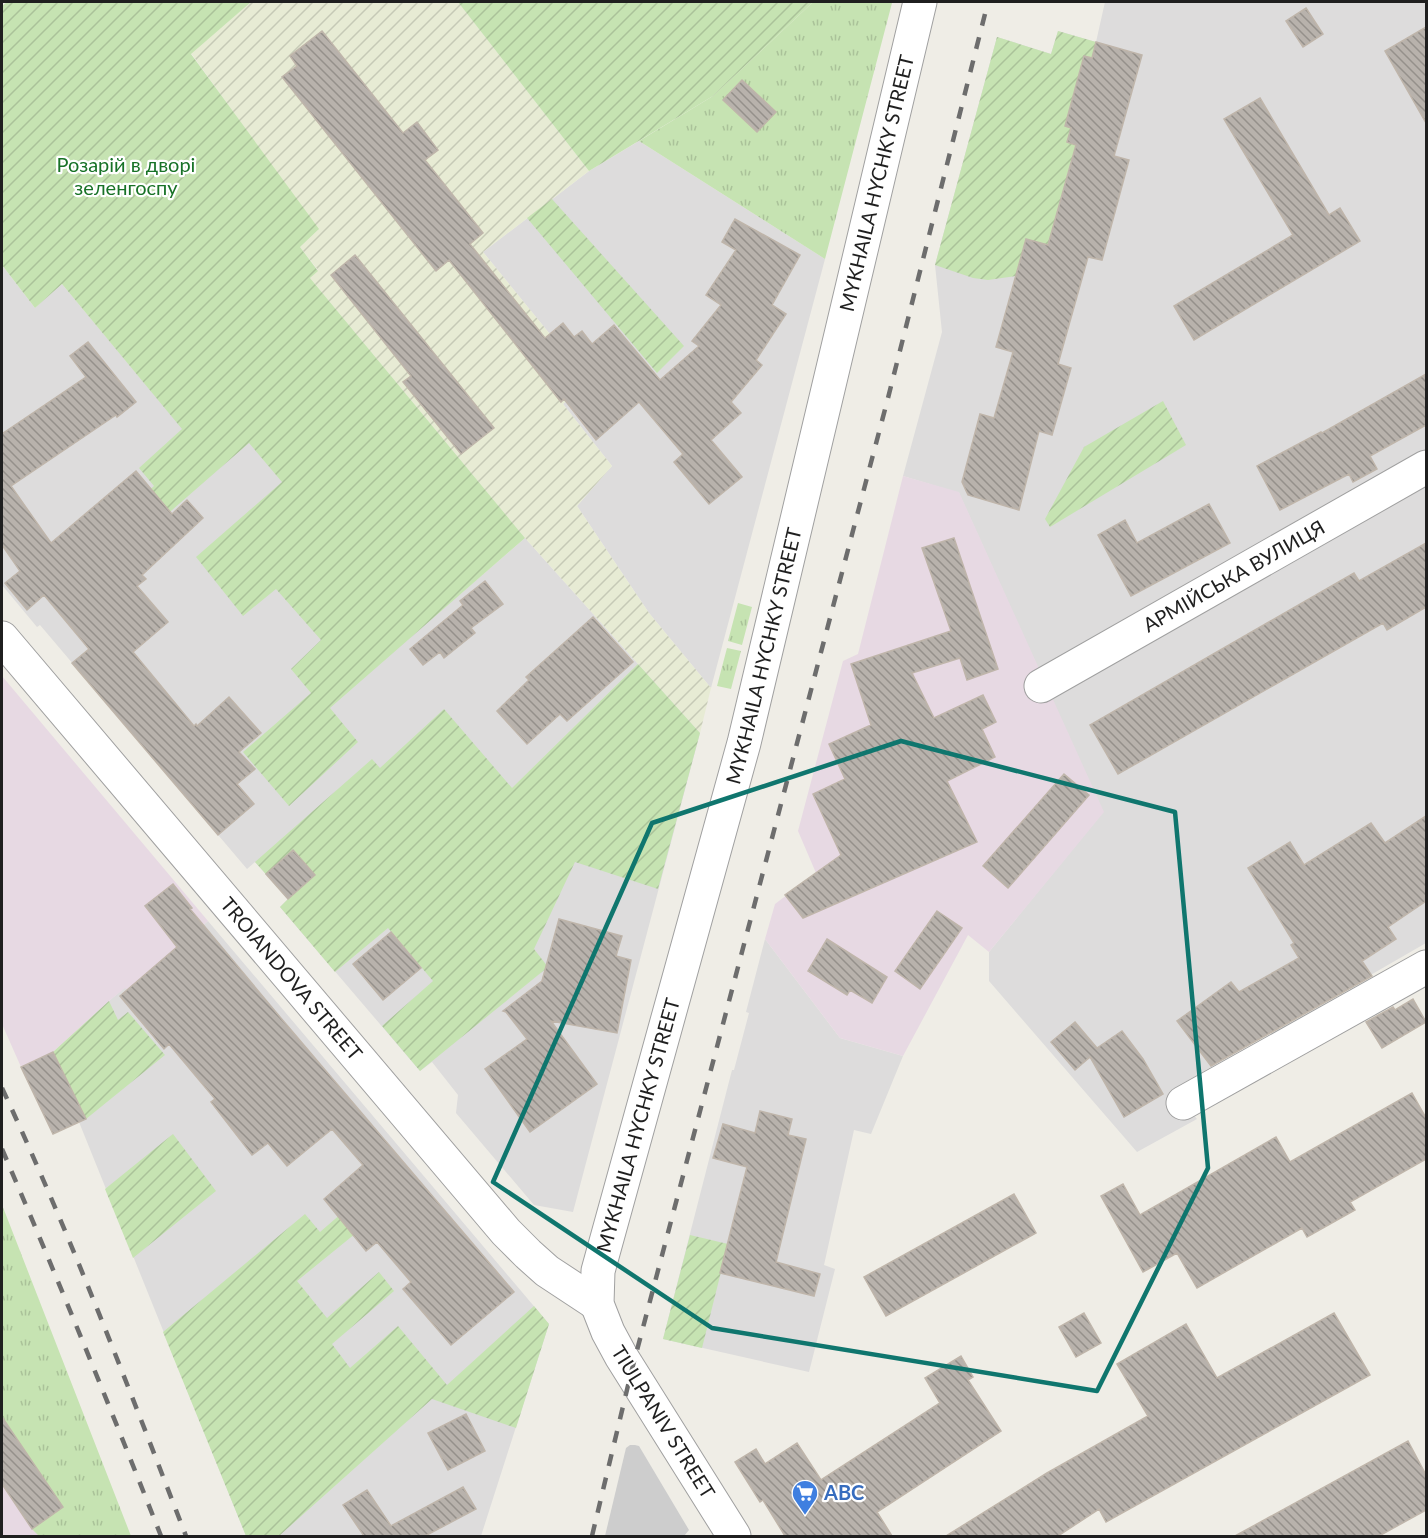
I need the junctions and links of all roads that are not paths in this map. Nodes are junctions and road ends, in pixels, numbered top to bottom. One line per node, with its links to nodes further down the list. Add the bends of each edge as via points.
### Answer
1 (920, 2): 7 (street, MYKHAILA HYCHKY STREET, via 744,743 598,1271)
2 (1426, 467): 4 (street, АРМІЙСЬКА ВУЛИЦЯ)
3 (2, 638): 7 (street, TROIANDOVA STREET, via 507,1232 547,1271)
4 (1041, 686)
5 (1426, 967): 6 (street)
6 (1183, 1102)
7 (597, 1304): 8 (street, TIULPANIV STREET, via 621,1356)
8 (734, 1536)

